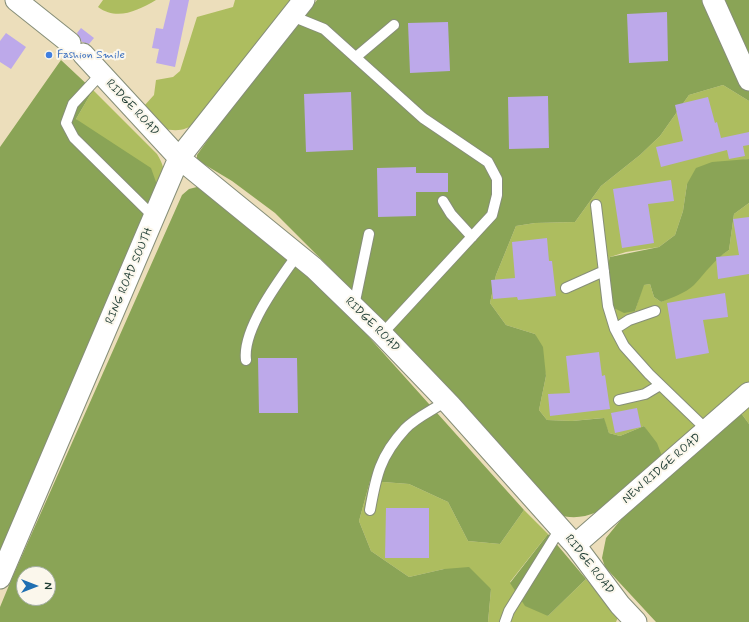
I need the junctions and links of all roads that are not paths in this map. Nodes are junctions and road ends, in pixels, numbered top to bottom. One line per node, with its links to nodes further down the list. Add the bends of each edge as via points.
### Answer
1 (16, 0): 6 (street, RIDGE ROAD, via 76,48)
2 (713, 0): 7 (street)
3 (298, 8): 5 (lane); 8 (street, RING ROAD SOUTH)
4 (394, 25): 5 (lane)
5 (356, 57): 13 (lane, via 423,118 488,162 497,179 497,195 492,215)
6 (100, 75): 8 (street, RIDGE ROAD); 11 (lane, via 73,104 66,123 74,138)
7 (749, 80)
8 (179, 158): 11 (street, RING ROAD SOUTH); 14 (street, RIDGE ROAD)
9 (442, 201): 13 (lane)
10 (596, 205): 15 (lane)
11 (154, 217): 30 (street, RING ROAD SOUTH)
12 (369, 234): 17 (lane)
13 (472, 237): 20 (lane)
14 (298, 254): 17 (street, RIDGE ROAD); 21 (lane, via 248,333)
15 (604, 271): 16 (lane); 19 (lane, via 608,306)
16 (566, 288)
17 (354, 306): 20 (street, RIDGE ROAD)
18 (655, 310): 19 (lane, via 629,320)
19 (616, 329): 22 (lane, via 624,346)
20 (382, 334): 25 (street, RIDGE ROAD)
21 (246, 360)
22 (660, 385): 24 (lane, via 645,394); 26 (lane)
23 (749, 393): 26 (street, NEW RIDGE ROAD)
24 (619, 400)
25 (446, 401): 27 (lane, via 405,428 383,459 376,477); 28 (street, RIDGE ROAD)
26 (707, 430): 29 (street, NEW RIDGE ROAD)
27 (370, 510)
28 (560, 529): 29 (street, RIDGE ROAD); 31 (lane, via 509,611)
29 (575, 545): 32 (street, RIDGE ROAD)
30 (0, 578)
31 (505, 622)
32 (636, 622)

